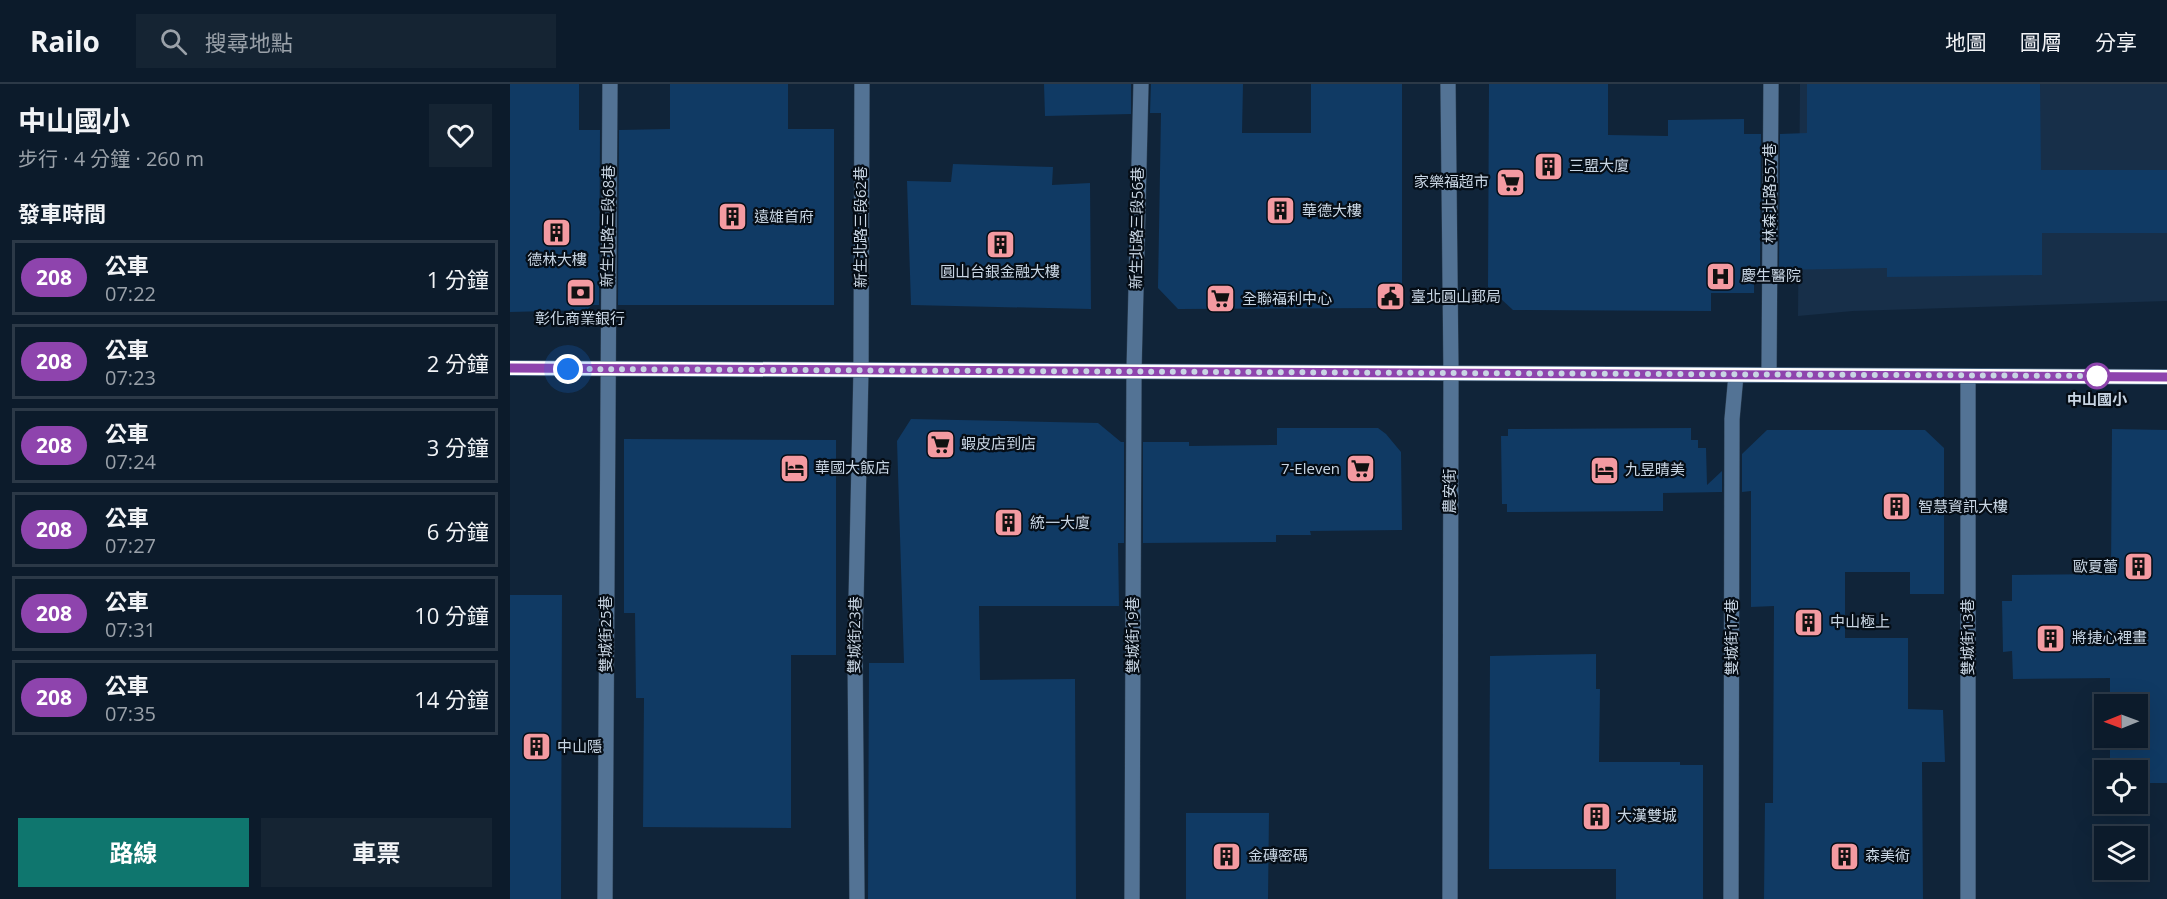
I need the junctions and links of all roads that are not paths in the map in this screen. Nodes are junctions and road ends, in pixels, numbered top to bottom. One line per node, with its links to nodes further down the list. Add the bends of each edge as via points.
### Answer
1 (610, 84): 7 (street, 新生北路三段68巷)
2 (862, 84): 8 (street, 新生北路三段62巷)
3 (1141, 84): 9 (street, 新生北路三段56巷)
4 (1448, 84): 10 (street, 農安街)
5 (1771, 84): 12 (street, 林森北路557巷)
6 (510, 368): 7 (street)
7 (607, 369): 8 (street); 15 (street, 雙城街25巷)
8 (861, 370): 9 (street); 16 (street, 雙城街23巷, via 855,648)
9 (1134, 371): 10 (street); 17 (street, 雙城街19巷)
10 (1450, 373): 11 (street); 18 (street, 農安街)
11 (1736, 375): 12 (street); 19 (street, 雙城街17巷, via 1732,430)
12 (1769, 375): 13 (street)
13 (1968, 376): 14 (street); 20 (street, 雙城街13巷)
14 (2167, 377)
15 (605, 899)
16 (857, 899)
17 (1132, 899)
18 (1450, 899)
19 (1731, 899)
20 (1968, 899)

